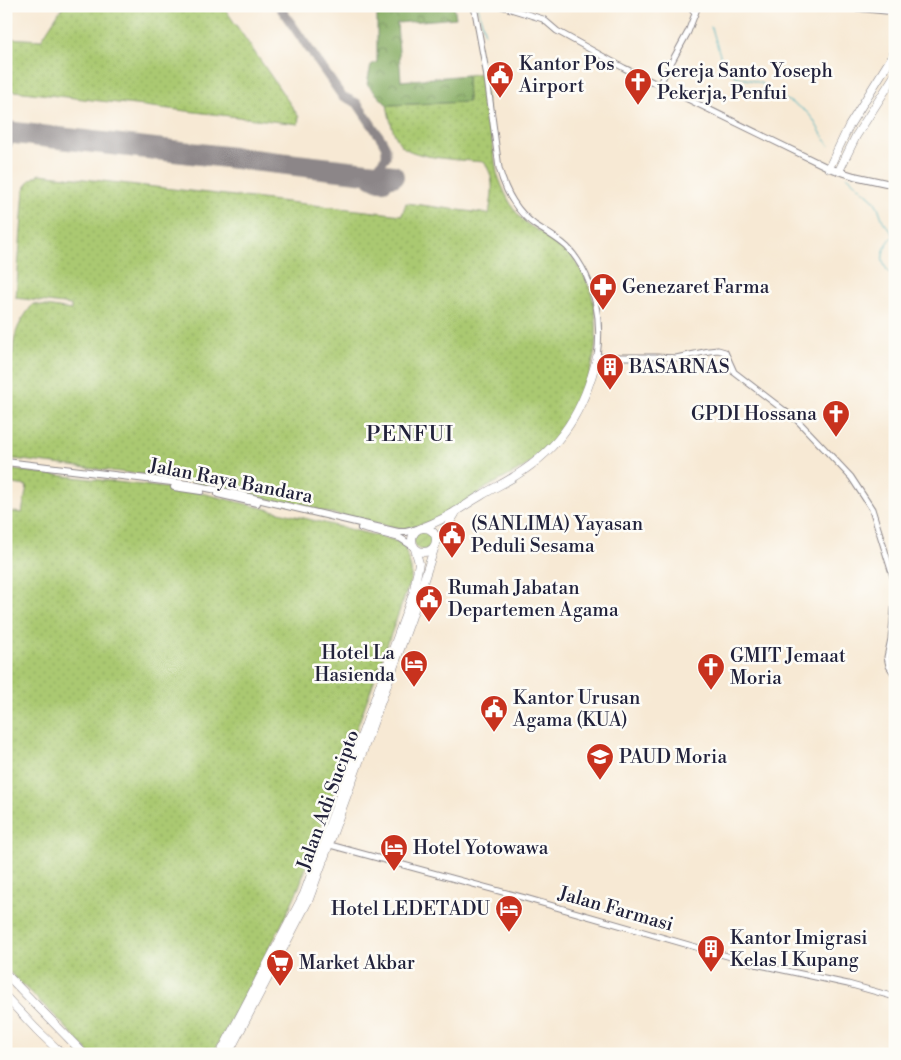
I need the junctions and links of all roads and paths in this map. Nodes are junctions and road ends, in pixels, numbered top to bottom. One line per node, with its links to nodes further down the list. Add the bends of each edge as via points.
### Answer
1 (474, 6): 14 (street, via 502,180 514,204 526,218 568,248 581,265 594,291 598,313)
2 (501, 6): 10 (street, via 543,19 588,49)
3 (690, 6): 7 (street)
4 (698, 6): 7 (street)
5 (836, 6): 6 (street)
6 (895, 12)
7 (695, 13): 10 (street)
8 (895, 52): 11 (highway, via 849,126)
9 (895, 75): 12 (highway, via 856,136)
10 (659, 85): 11 (street)
11 (829, 168): 12 (main road)
12 (841, 172): 13 (main road)
13 (895, 185)
14 (597, 357): 19 (highway, via 580,408 560,439 525,470); 23 (street, via 676,358 718,350 726,354 734,372 798,421 851,477 872,509)
15 (6, 462): 17 (main road, Jalan Raya Bandara)
16 (6, 467): 17 (main road, Jalan Raya Bandara)
17 (154, 481): 18 (main road, Jalan Raya Bandara)
18 (162, 483): 20 (main road, Jalan Raya Bandara, via 236,494 398,532); 22 (main road, Jalan Raya Bandara, via 385,534 400,538)
19 (458, 510): 20 (highway); 21 (highway, Jalan Adi Sucipto)
20 (420, 529): 21 (highway, via 433,532); 22 (highway, via 412,538)
21 (435, 545): 22 (highway, via 426,552); 28 (highway, Jalan Adi Sucipto, via 411,619)
22 (414, 548): 28 (highway, Jalan Adi Sucipto, via 419,563 417,580)
23 (888, 560): 24 (street); 25 (street)
24 (895, 561)
25 (895, 582)
26 (895, 599): 27 (street, via 887,657)
27 (895, 675)
28 (380, 693): 29 (highway, Jalan Adi Sucipto); 30 (highway, Jalan Adi Sucipto)
29 (330, 845): 30 (highway, Jalan Adi Sucipto, via 309,900); 33 (street, Jalan Farmasi, via 755,964)
30 (280, 949): 36 (highway, Jalan Adi Sucipto); 37 (highway, Jalan Adi Sucipto)
31 (6, 974): 35 (highway)
32 (6, 997): 34 (highway)
33 (895, 997)
34 (62, 1054)
35 (84, 1054)
36 (220, 1054)
37 (228, 1054)

